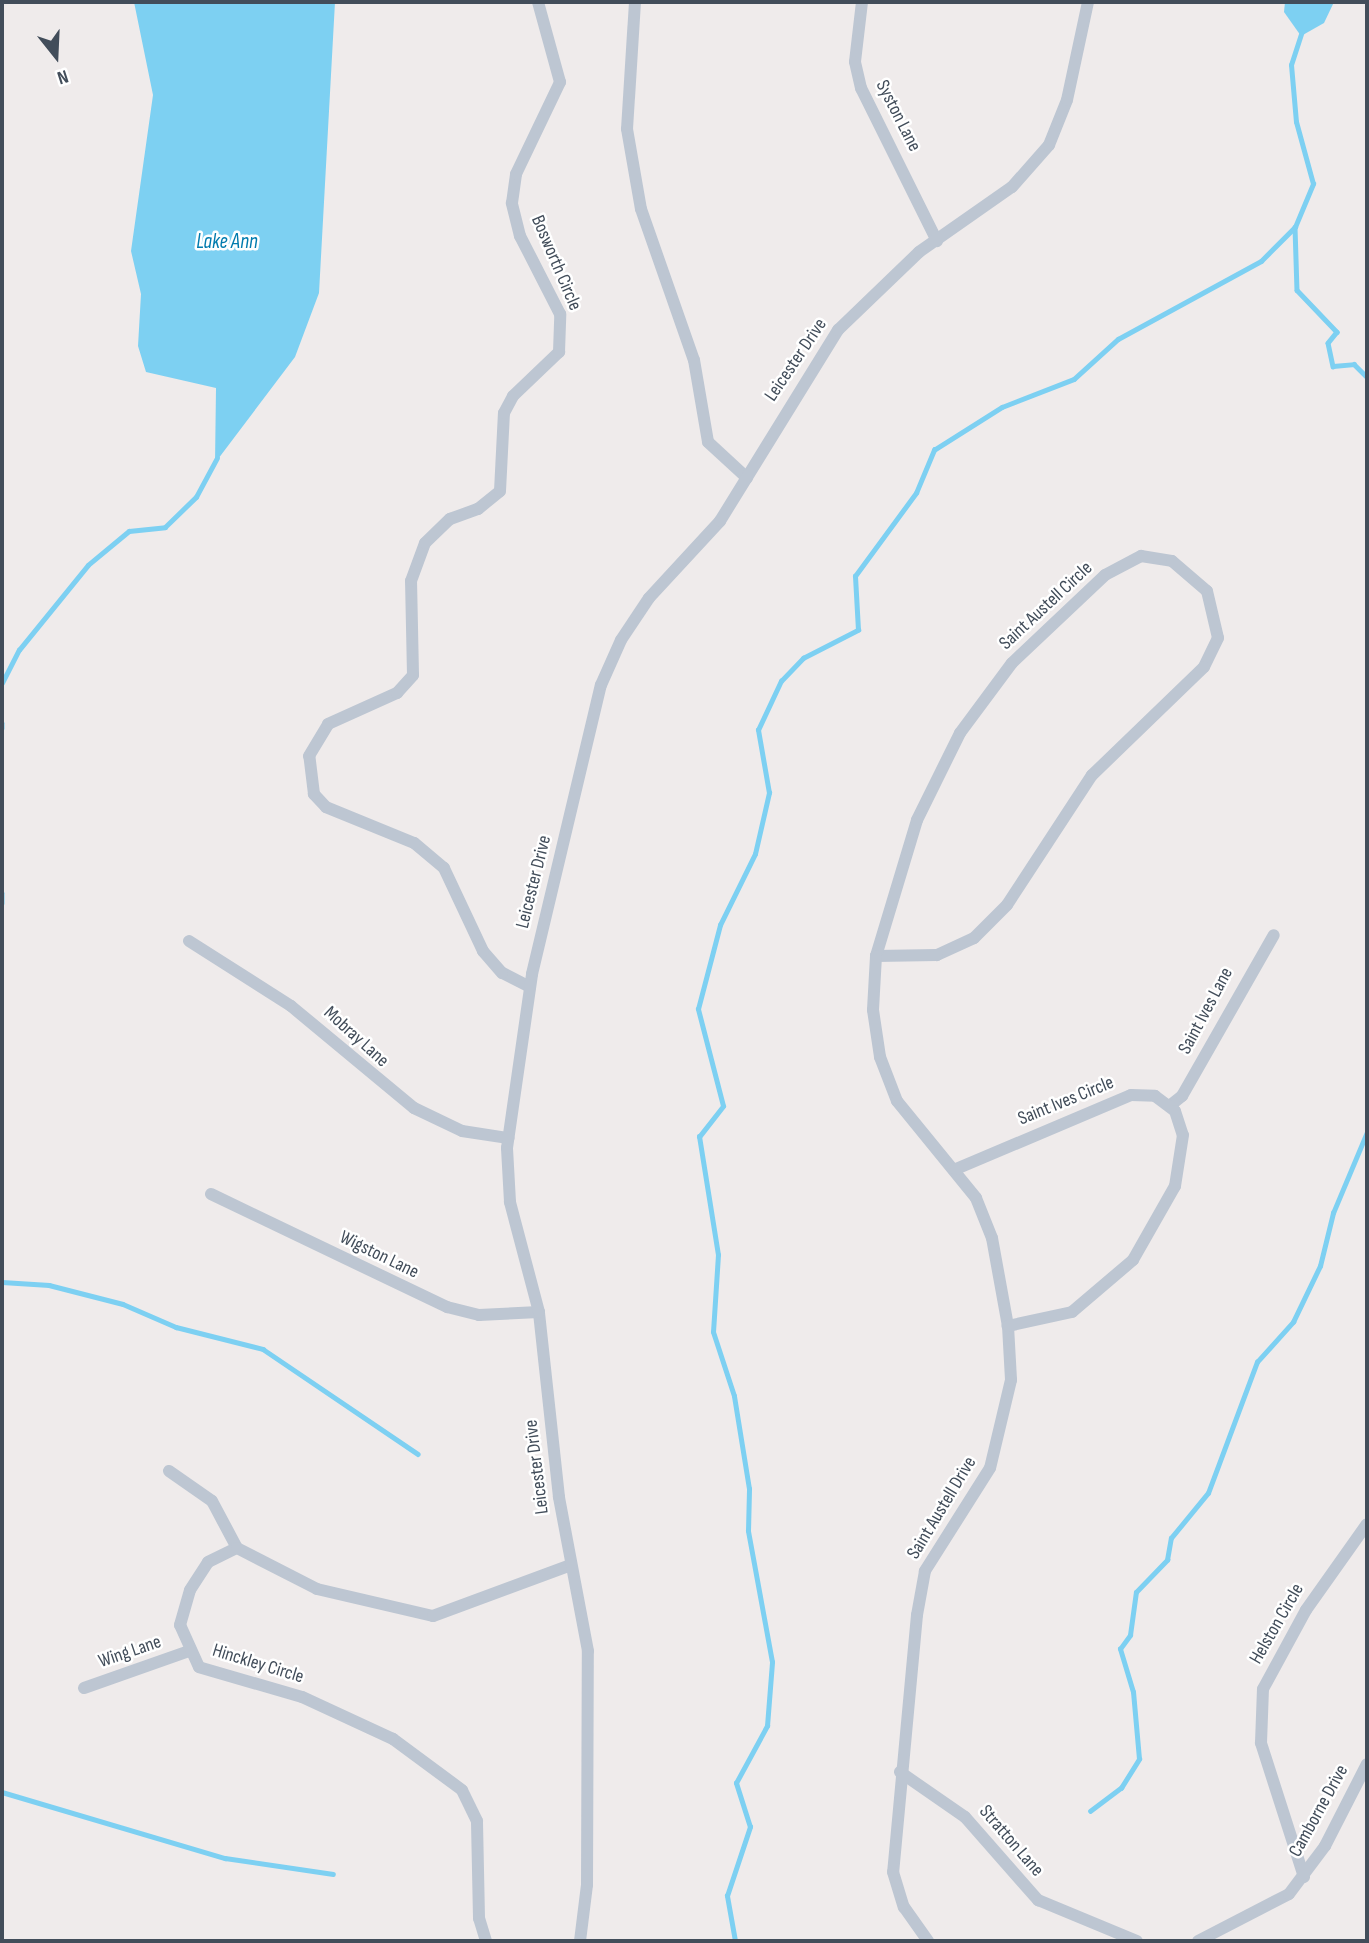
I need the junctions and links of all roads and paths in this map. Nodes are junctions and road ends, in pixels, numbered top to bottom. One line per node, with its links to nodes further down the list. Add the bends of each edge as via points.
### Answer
1 (538, 2): 10 (street, Bosworth Circle, via 560,82 516,174 512,203 520,236 560,314 559,352 513,396 504,413 500,491 478,509 450,519 425,543 411,581 413,676 397,693 328,724 309,756 314,794 326,807 414,843 444,869 483,951 502,973)
2 (635, 2): 6 (street, via 627,129 641,209 694,360 708,442)
3 (862, 2): 5 (street, Syston Lane, via 855,62 861,88)
4 (1088, 2): 5 (street, Leicester Drive, via 1067,100 1049,145 1012,187)
5 (937, 241): 6 (street, Leicester Drive, via 875,289 838,330)
6 (747, 478): 10 (street, Leicester Drive, via 720,521 649,598 608,662)
7 (1274, 934): 11 (street, Saint Ives Lane)
8 (189, 941): 12 (street, Mobray Lane, via 291,1006 414,1108 463,1131)
9 (876, 956): 9 (street, Saint Austell Circle, via 928,794 960,733 1012,663 1117,569 1141,556 1172,561 1191,573 1217,614 1218,638 1204,667 1092,775 1007,905 974,938 937,955); 13 (street, Saint Austell Drive, via 873,1010 880,1057 897,1101)
10 (530, 987): 12 (street, Leicester Drive)
11 (1172, 1104): 13 (street, Saint Ives Circle, via 1131,1095); 16 (street, via 1182,1135 1181,1160 1150,1237 1072,1312)
12 (508, 1138): 15 (street, Leicester Drive, via 510,1202)
13 (956, 1169): 16 (street, Saint Austell Drive, via 992,1238)
14 (211, 1194): 15 (street, Wigston Lane, via 447,1307 479,1315)
15 (539, 1312): 20 (street, Leicester Drive)
16 (1009, 1326): 24 (street, Saint Austell Drive, via 1011,1380 990,1468 925,1571)
17 (169, 1472): 19 (street, via 212,1501)
18 (1367, 1524): 25 (street, Helston Circle, via 1306,1610 1263,1689 1261,1743)
19 (237, 1548): 20 (street, via 281,1576 404,1615 433,1616); 21 (street, Hinckley Circle, via 208,1562 190,1590 180,1625)
20 (571, 1564): 27 (street, Leicester Drive, via 588,1651 587,1885)
21 (189, 1651): 22 (street, Wing Lane); 26 (street, Hinckley Circle, via 199,1667 302,1697 394,1739 453,1782 477,1821 479,1918)
22 (83, 1688)
23 (1367, 1764): 25 (street, Camborne Drive)
24 (900, 1773): 28 (street, Saint Austell Drive, via 893,1872 904,1907); 29 (street, Stratton Lane, via 965,1816 1038,1900)
25 (1304, 1877): 30 (street, Camborne Drive, via 1269,1909)
26 (486, 1941)
27 (580, 1941)
28 (928, 1941)
29 (1137, 1941)
30 (1198, 1941)

